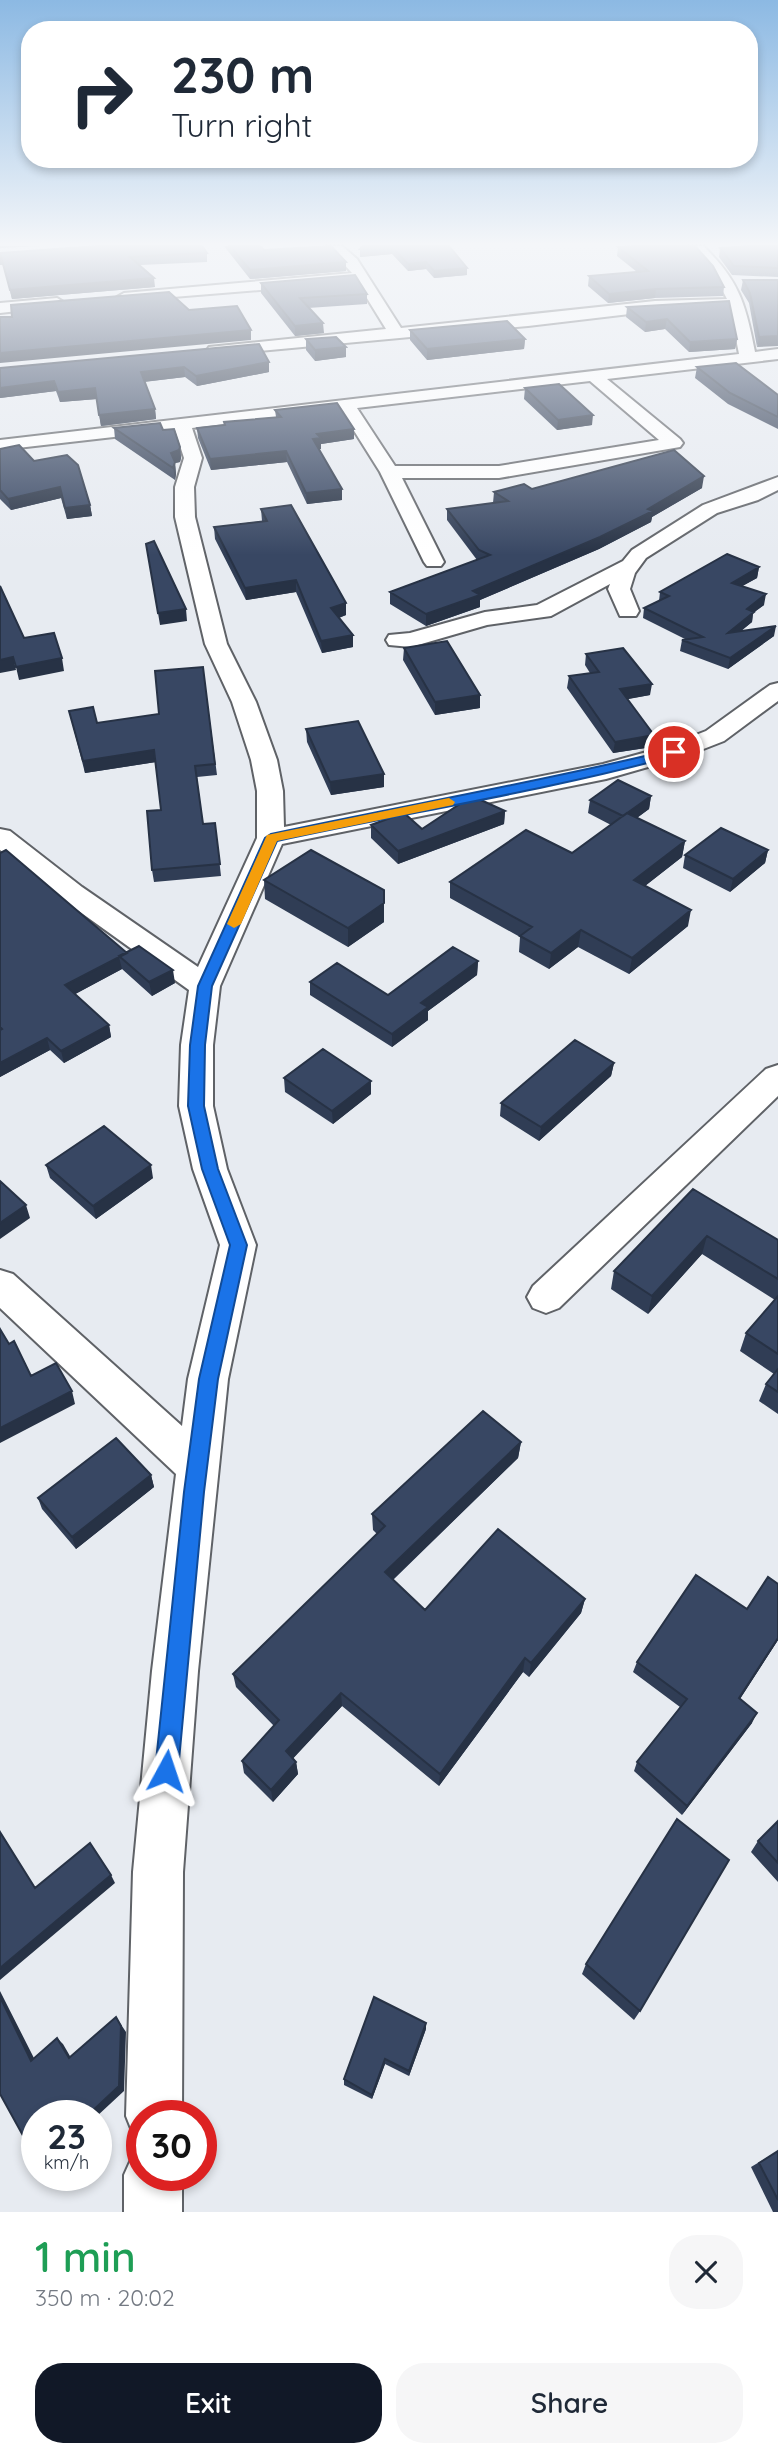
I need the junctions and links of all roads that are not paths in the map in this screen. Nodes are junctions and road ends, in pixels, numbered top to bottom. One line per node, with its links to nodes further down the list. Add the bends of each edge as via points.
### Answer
1 (222, 349): 3 (street)
2 (747, 349): 4 (street)
3 (203, 351)
4 (748, 356): 5 (street); 6 (street)
5 (775, 356)
6 (593, 375): 7 (street); 10 (street, via 674,443 499,472)
7 (345, 403): 8 (street); 10 (street)
8 (181, 422): 9 (street); 18 (street, via 193,458 181,497 216,644 244,702 264,760)
9 (0, 445)
10 (389, 472): 12 (street)
11 (778, 483): 13 (street, via 710,509 639,554)
12 (433, 562)
13 (631, 565): 14 (street, via 619,589); 15 (street, via 543,611)
14 (628, 611)
15 (397, 640)
16 (778, 690): 18 (street, via 715,736 674,752 606,771)
17 (0, 837): 19 (street)
18 (271, 838): 19 (street)
19 (205, 986): 23 (street, via 197,1045 196,1106 210,1169 238,1245 208,1379)
20 (778, 1077): 22 (street)
21 (0, 1284): 23 (street)
22 (546, 1297)
23 (197, 1466): 24 (street, via 158,1872)
24 (154, 2100)
25 (153, 2191): 26 (street)
26 (153, 2212)

